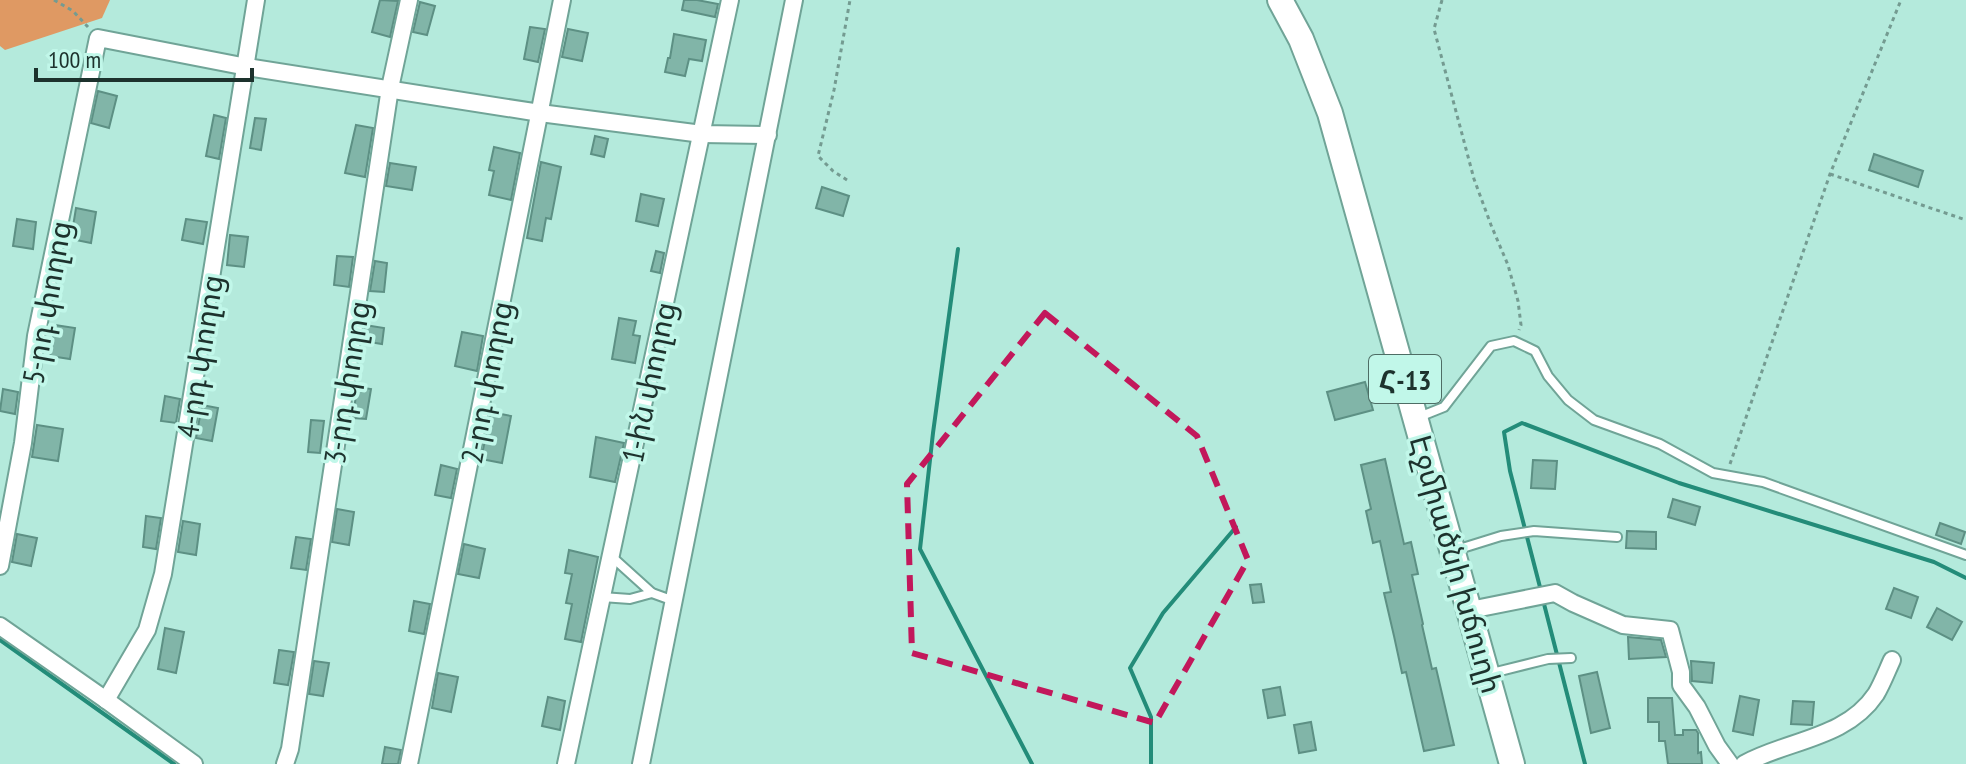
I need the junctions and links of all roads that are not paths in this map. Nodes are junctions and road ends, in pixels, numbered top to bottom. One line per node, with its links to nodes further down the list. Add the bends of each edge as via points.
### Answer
1 (256, 0): 7 (street, 4-րդ փողոց)
2 (409, 0): 8 (street, 3-րդ փողոց)
3 (562, 0): 9 (street, 2-րդ փողոց)
4 (730, 0): 10 (street, 1-ին փողոց)
5 (794, 0): 11 (street)
6 (1280, 0): 12 (main road, Էջմիածնի խճուղի / Հ-13, via 1330,113)
7 (247, 67): 8 (street); 17 (street, 5-րդ փողոց, via 98,38 36,336); 26 (street, 4-րդ փողոց, via 163,574 147,630)
8 (390, 88): 9 (street); 28 (street, 3-րդ փողոց)
9 (540, 113): 10 (street); 29 (street, 2-րդ փողոց)
10 (702, 134): 11 (street); 15 (street, 1-ին փողոց)
11 (768, 135): 20 (street)
12 (1416, 418): 14 (main road, Էջմիածնի խճուղի / Հ-13); 16 (lane, via 1444,407 1491,346 1514,341 1535,351 1568,400 1594,420 1660,444 1713,473 1763,482)
13 (1617, 537): 14 (lane, via 1534,531)
14 (1453, 551): 21 (main road, Էջմիածնի խճուղի / Հ-13)
15 (610, 555): 18 (lane); 19 (street, 1-ին փողոց)
16 (1966, 555)
17 (0, 566)
18 (652, 593): 19 (lane, via 630,599); 20 (lane)
19 (601, 597): 30 (street, 1-ին փողոց)
20 (674, 601): 31 (street)
21 (1470, 610): 25 (main road, Էջմիածնի խճուղի / Հ-13); 33 (street, via 1555,593 1623,625 1670,630 1681,685)
22 (0, 626): 26 (street)
23 (1571, 658): 25 (lane)
24 (1892, 660): 34 (street, via 1863,710 1837,728)
25 (1488, 674): 32 (main road, Էջմիածնի խճուղի / Հ-13)
26 (106, 700): 27 (street)
27 (194, 764)
28 (285, 764)
29 (409, 764)
30 (566, 764)
31 (641, 764)
32 (1512, 764)
33 (1730, 764)
34 (1744, 764)

